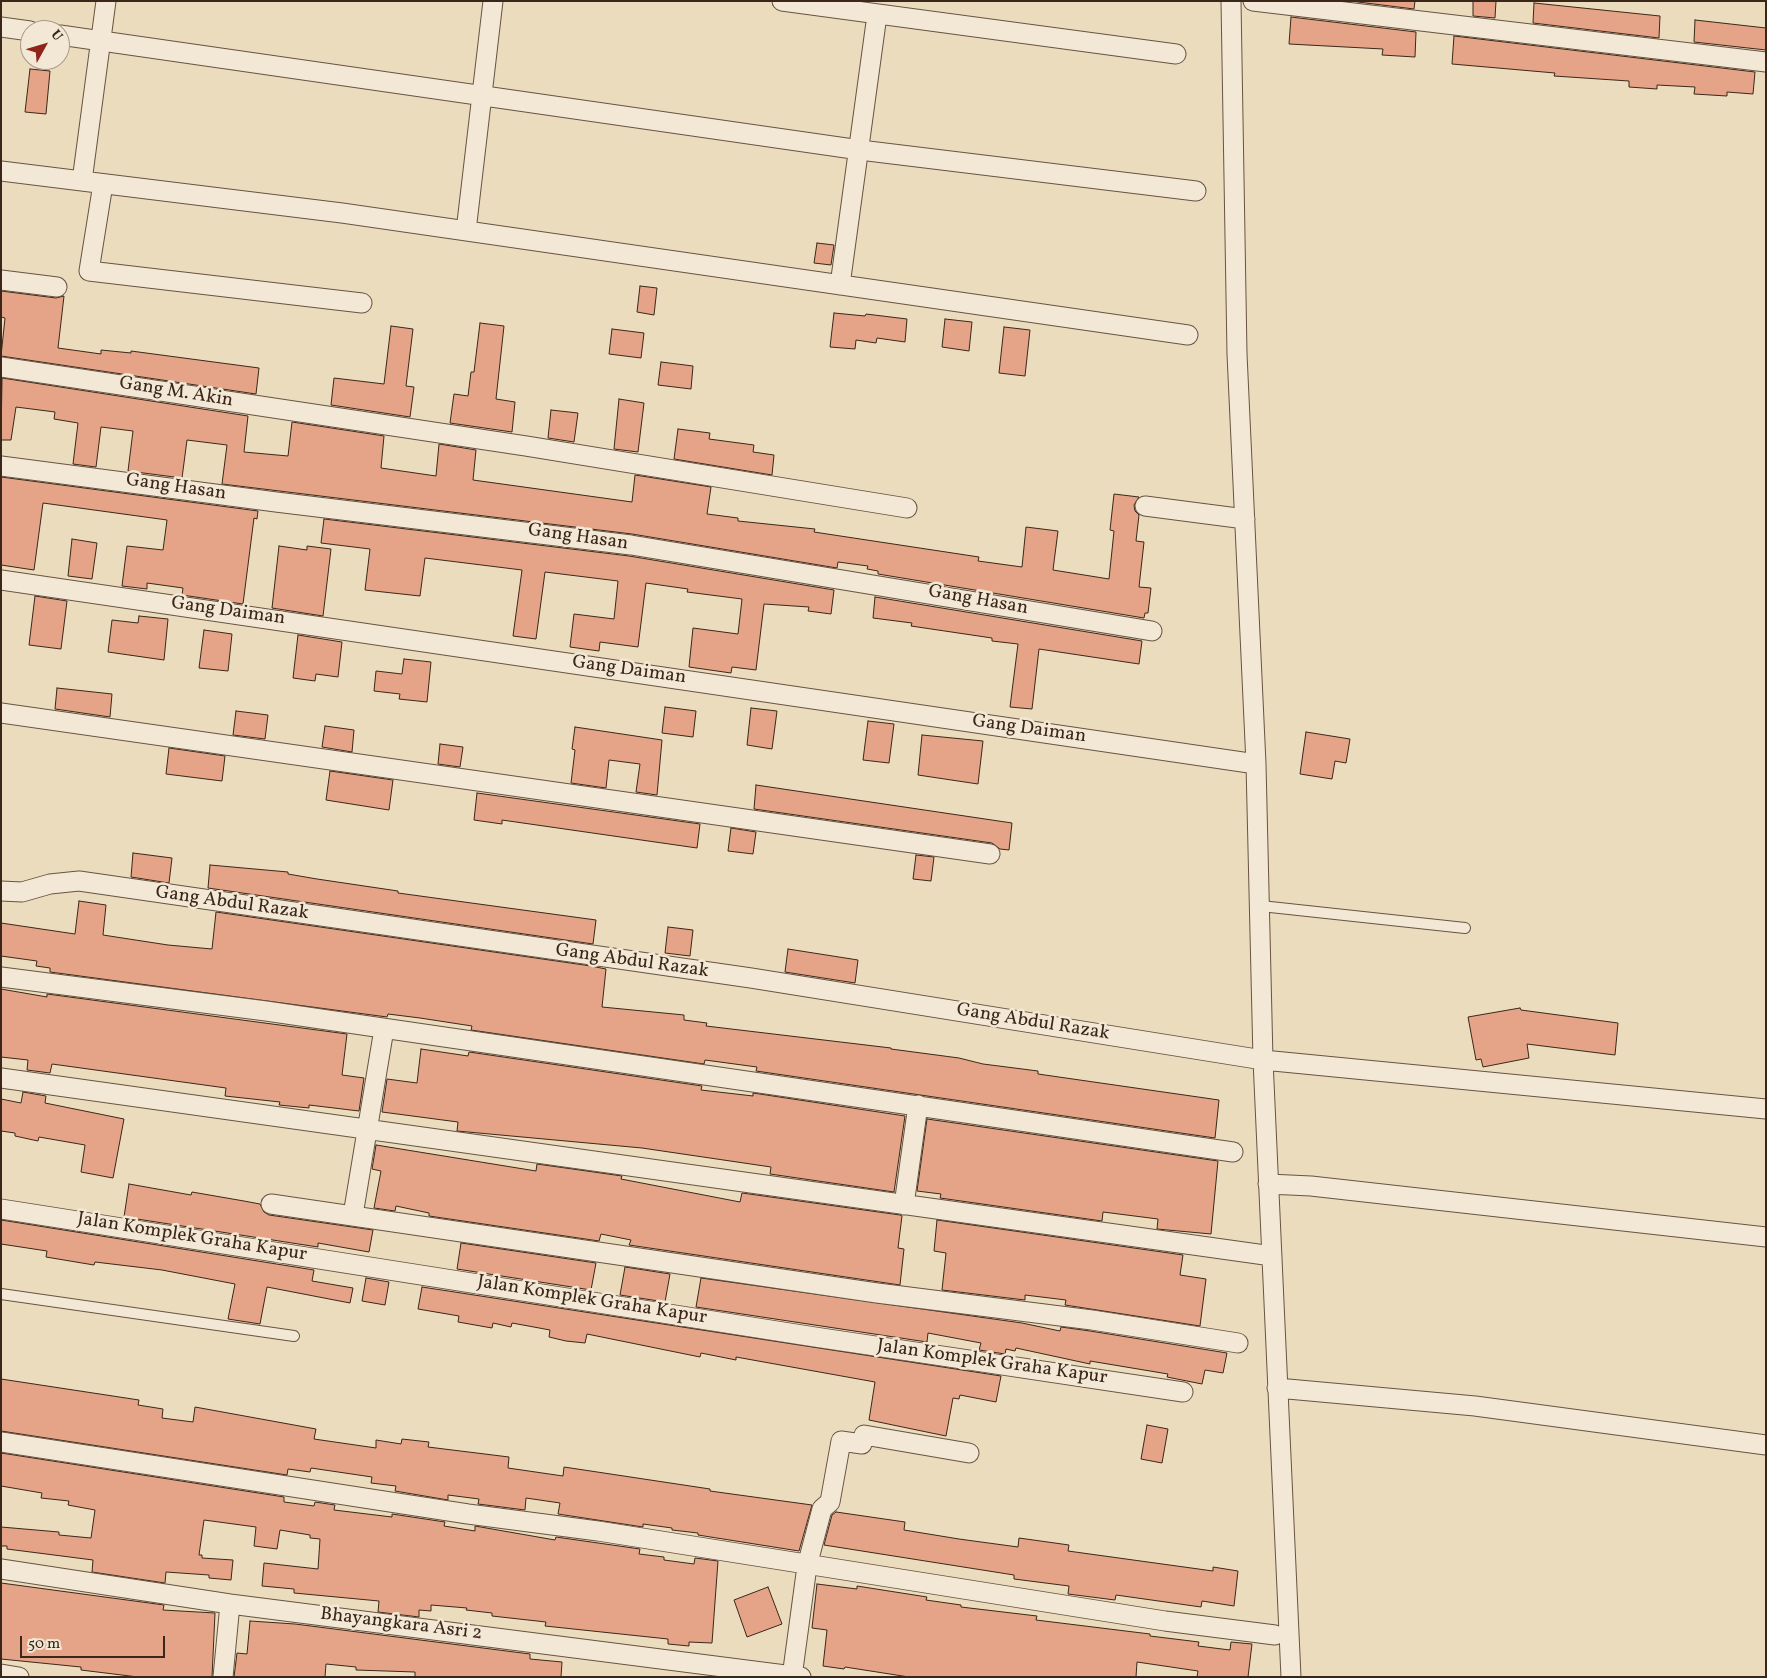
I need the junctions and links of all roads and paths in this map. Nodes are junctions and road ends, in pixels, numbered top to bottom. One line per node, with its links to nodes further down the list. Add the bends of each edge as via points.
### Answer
1 (106, 1): 10 (street)
2 (493, 1): 13 (street)
3 (782, 1): 6 (street)
4 (1230, 1): 29 (street, via 1237,354)
5 (1253, 1): 12 (street)
6 (877, 15): 11 (street); 14 (street)
7 (1, 27): 8 (street)
8 (20, 30)
9 (70, 36): 10 (street)
10 (100, 40): 13 (street); 16 (street)
11 (1176, 54)
12 (1766, 62)
13 (483, 96): 14 (street); 19 (street)
14 (860, 150): 18 (street); 21 (street)
15 (1, 171): 16 (street)
16 (82, 181): 17 (street)
17 (103, 184): 19 (street); 23 (street, via 89,271)
18 (1196, 191)
19 (466, 231): 21 (street)
20 (1, 280): 22 (street)
21 (840, 285): 24 (street)
22 (57, 286)
23 (362, 303)
24 (1188, 335)
25 (1, 367): 28 (street, Gang M. Akin, via 526,446)
26 (1, 466): 31 (street, Gang Hasan, via 631,545)
27 (1145, 506): 29 (street)
28 (907, 508)
29 (1245, 518): 33 (street)
30 (1, 580): 33 (street, Gang Daiman)
31 (1152, 631)
32 (1, 712): 34 (street)
33 (1256, 764): 36 (street)
34 (990, 854)
35 (1, 891): 40 (street, Gang Abdul Razak, via 22,892 50,884 79,881 751,978)
36 (1261, 906): 37 (lane); 40 (street)
37 (1465, 928)
38 (1, 977): 39 (street)
39 (384, 1028): 42 (street); 44 (street)
40 (1263, 1060): 43 (street, Gang Abdul Razak); 46 (street)
41 (1, 1078): 44 (street)
42 (918, 1105): 45 (street); 48 (street)
43 (1766, 1109)
44 (368, 1131): 48 (street); 50 (street)
45 (1232, 1152)
46 (1268, 1184): 51 (street); 52 (street)
47 (271, 1204): 50 (street)
48 (904, 1205): 52 (street)
49 (1, 1209): 57 (street, Jalan Komplek Graha Kapur)
50 (353, 1214): 55 (street, via 868,1292 1092,1320)
51 (1766, 1237)
52 (1272, 1256): 56 (street)
53 (1, 1294): 54 (lane)
54 (294, 1336)
55 (1238, 1343)
56 (1277, 1388): 59 (street, via 1475,1406); 69 (street)
57 (1183, 1392)
58 (1, 1442): 61 (street, via 598,1531)
59 (1766, 1445)
60 (969, 1452): 61 (street, via 864,1435 862,1444 841,1441 830,1502 822,1509)
61 (807, 1566): 64 (street, via 1165,1622); 66 (street)
62 (1, 1569): 63 (street, Bhayangkara Asri 2)
63 (230, 1604): 66 (street, Bhayangkara Asri 2); 68 (street)
64 (1275, 1635)
65 (1, 1674): 67 (street)
66 (795, 1676)
67 (19, 1677)
68 (224, 1677)
69 (1291, 1677)

